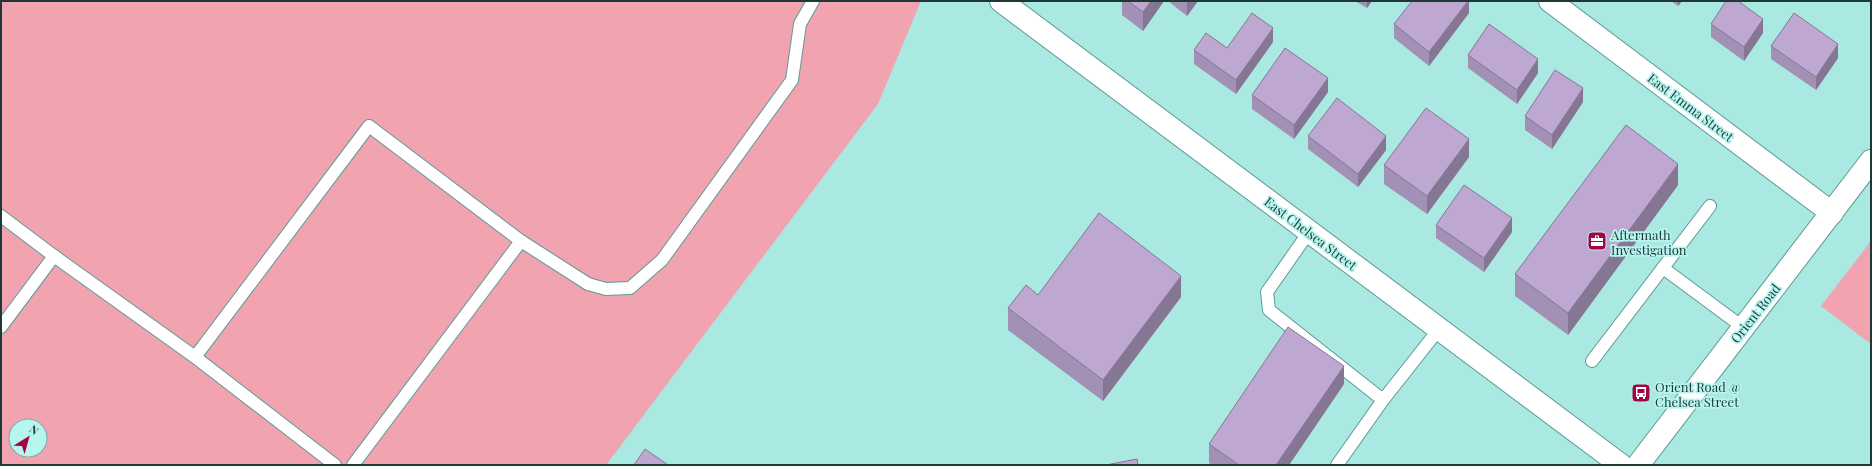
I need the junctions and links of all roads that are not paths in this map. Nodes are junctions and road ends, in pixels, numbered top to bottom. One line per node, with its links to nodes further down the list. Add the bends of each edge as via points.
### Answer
1 (813, 1): 9 (lane, via 800,24 792,80 662,260 630,288 606,289 588,284)
2 (1000, 1): 8 (street, East Chelsea Street)
3 (1550, 1): 6 (street, East Emma Street)
4 (1871, 161): 6 (street, Orient Road)
5 (1710, 206): 11 (lane)
6 (1832, 212): 13 (street, Orient Road)
7 (1, 216): 10 (lane)
8 (1309, 232): 14 (street, East Chelsea Street); 17 (lane, via 1268,292 1269,310)
9 (521, 241): 15 (lane, via 369,126); 19 (lane)
10 (58, 259): 12 (lane, via 54,256); 15 (lane)
11 (1663, 268): 13 (lane); 16 (lane)
12 (1, 327)
13 (1744, 328): 22 (street, Orient Road)
14 (1439, 329): 17 (lane); 21 (street, East Chelsea Street)
15 (195, 357): 18 (lane)
16 (1592, 361)
17 (1384, 400): 20 (lane)
18 (335, 465)
19 (353, 465)
20 (1337, 465)
21 (1621, 465)
22 (1638, 465)

